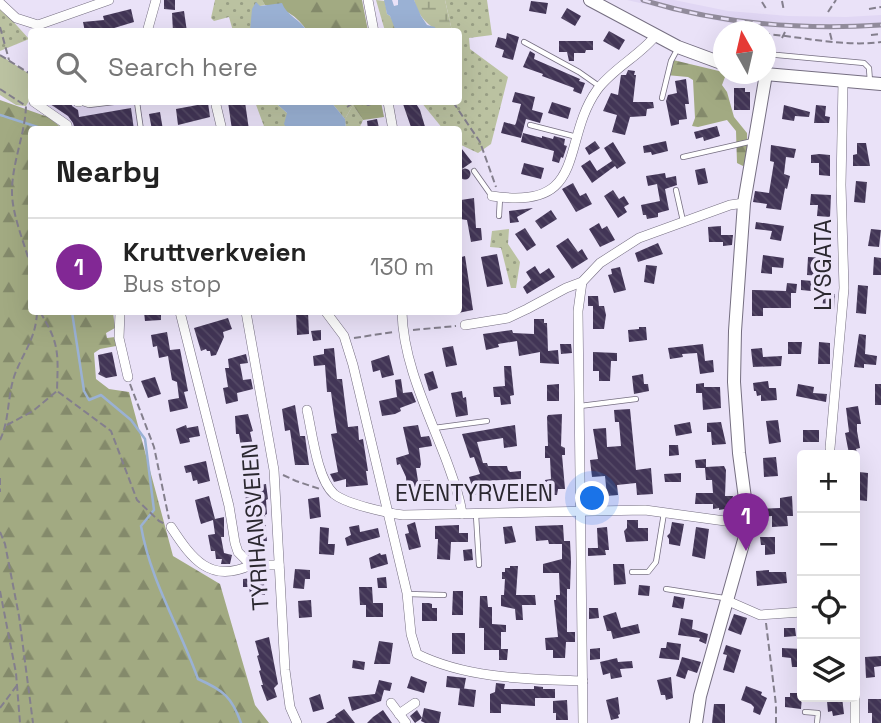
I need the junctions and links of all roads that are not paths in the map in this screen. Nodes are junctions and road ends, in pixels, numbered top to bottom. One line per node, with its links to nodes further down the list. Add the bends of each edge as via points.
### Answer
1 (109, 0): 5 (street, via 38,25 16,18)
2 (156, 0): 6 (street)
3 (368, 0): 7 (street)
4 (590, 0): 8 (street)
5 (0, 3)
6 (148, 28)
7 (373, 28)
8 (656, 35): 10 (street); 17 (street)
9 (524, 42): 17 (lane)
10 (678, 47): 12 (street); 18 (lane)
11 (776, 55): 16 (lane, via 864,63)
12 (713, 60)
13 (776, 75): 14 (street)
14 (843, 81): 16 (street); 50 (street, LYSGATA, via 844,288)
15 (764, 84): 29 (street)
16 (875, 84)
17 (599, 87): 28 (street)
18 (662, 98)
19 (38, 105): 24 (street)
20 (137, 105): 25 (lane)
21 (216, 105): 26 (street)
22 (389, 105): 27 (street)
23 (530, 125): 28 (lane)
24 (67, 126)
25 (140, 126)
26 (221, 126)
27 (392, 126)
28 (578, 137): 33 (street, via 566,174 557,184 534,196)
29 (754, 141): 30 (lane); 34 (street)
30 (682, 157)
31 (474, 171): 33 (lane)
32 (676, 190): 36 (lane)
33 (496, 196): 35 (lane)
34 (744, 203): 36 (street); 56 (street, via 734,366)
35 (499, 216)
36 (683, 222): 37 (street, via 621,248)
37 (582, 282): 43 (street, via 508,318); 46 (street)
38 (120, 315): 44 (street, via 119,338)
39 (181, 315): 58 (street, via 238,552)
40 (248, 315): 59 (street, TYRIHANSVEIEN, via 274,470)
41 (328, 315): 53 (street, via 346,341)
42 (402, 315): 49 (street, via 416,378)
43 (465, 325)
44 (128, 377)
45 (636, 399): 46 (lane)
46 (579, 406): 51 (street)
47 (307, 410): 53 (street, EVENTYRVEIEN, via 322,473 334,494)
48 (487, 421): 49 (lane)
49 (435, 428): 54 (street)
50 (830, 448)
51 (581, 512): 52 (street, EVENTYRVEIEN); 55 (street, EVENTYRVEIEN); 68 (street)
52 (664, 512): 56 (street, EVENTYRVEIEN); 61 (lane, via 656,562 648,572)
53 (386, 513): 54 (street, EVENTYRVEIEN); 63 (street)
54 (462, 514): 55 (street, EVENTYRVEIEN)
55 (476, 514): 60 (lane)
56 (747, 524): 65 (street)
57 (172, 527): 58 (street, via 185,547 214,571 232,572)
58 (251, 565): 59 (street)
59 (279, 565): 73 (street, TYRIHANSVEIEN, via 288,698)
60 (479, 565)
61 (632, 572)
62 (666, 589): 65 (lane)
63 (407, 593): 64 (lane); 68 (street, via 417,654 481,674)
64 (444, 595)
65 (728, 600): 66 (street, via 765,615); 76 (street)
66 (797, 612)
67 (855, 639): 78 (street)
68 (583, 681): 75 (street)
69 (391, 703): 72 (street)
70 (415, 703): 72 (street)
71 (805, 712): 77 (lane, via 818,713)
72 (399, 714): 74 (street)
73 (297, 723)
74 (406, 723)
75 (583, 723)
76 (696, 723)
77 (817, 723)
78 (855, 723)

